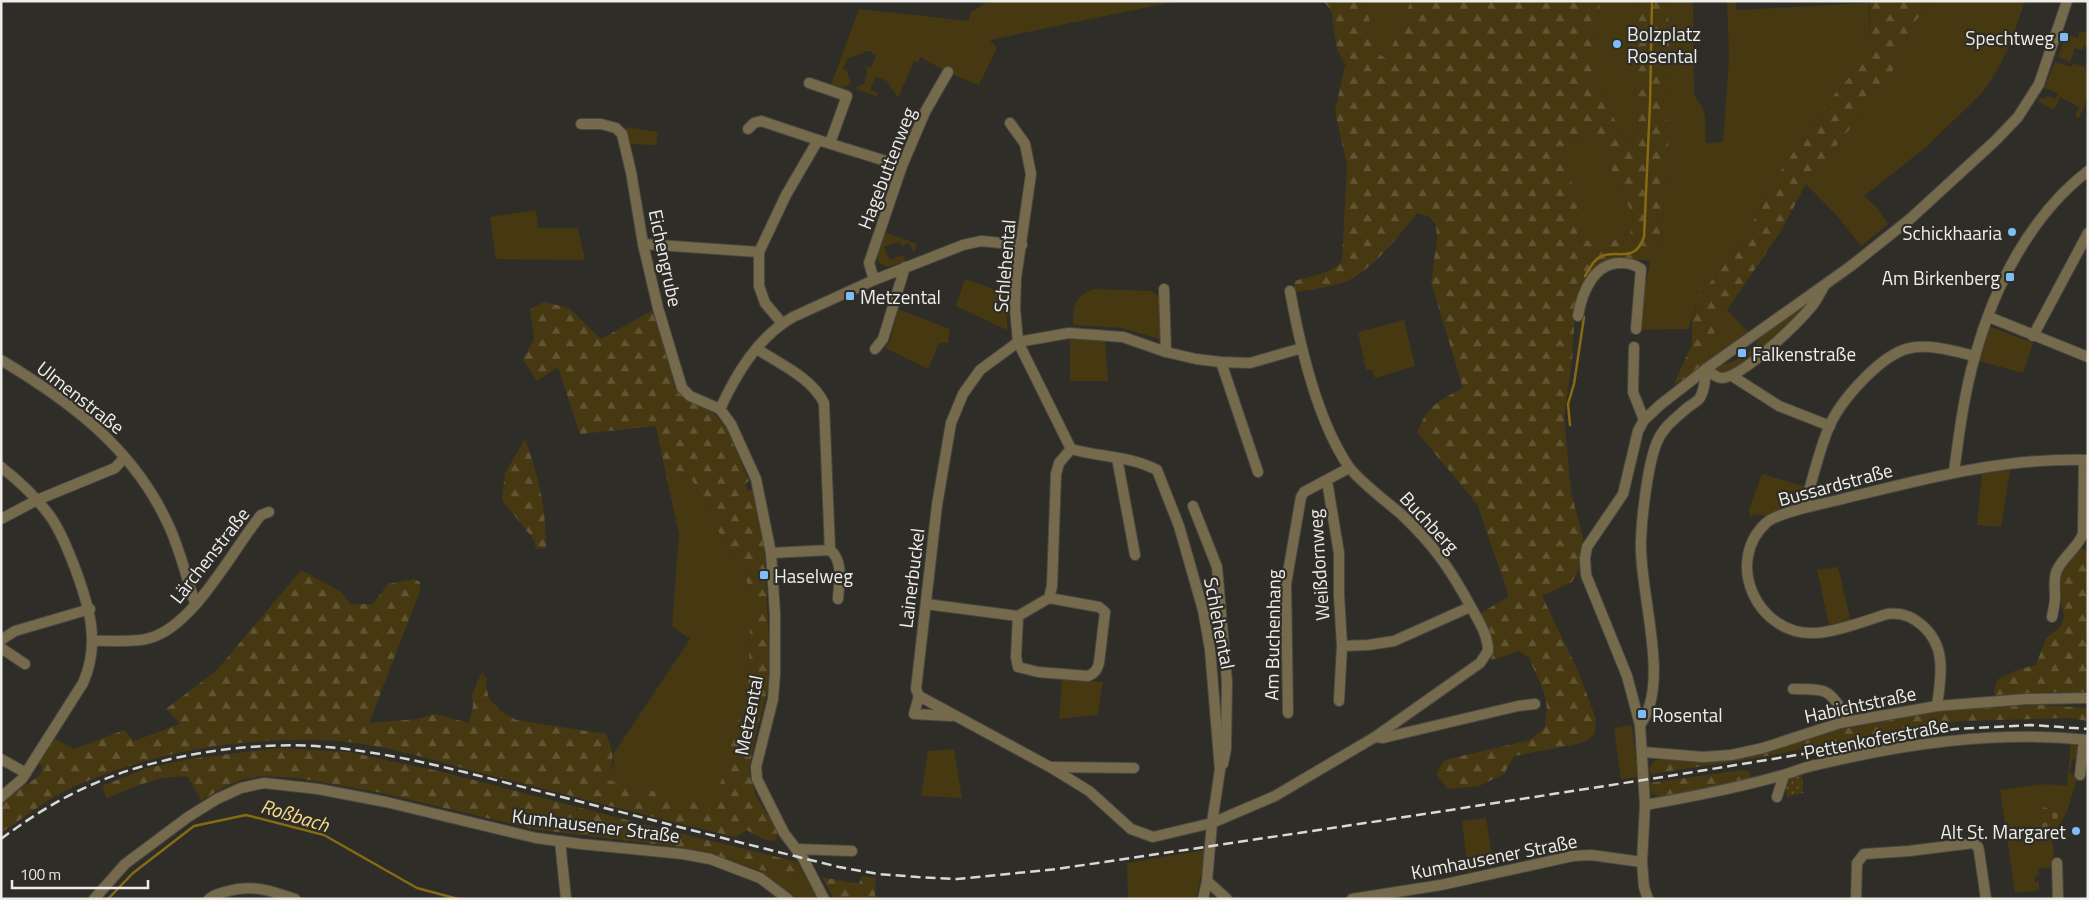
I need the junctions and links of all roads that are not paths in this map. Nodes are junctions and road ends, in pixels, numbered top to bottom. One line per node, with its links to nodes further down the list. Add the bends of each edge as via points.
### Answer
1 (2067, 1): 17 (street, via 2039,84 2018,116 1910,220)
2 (948, 72): 9 (street, Hagebuttenweg, via 925,112)
3 (809, 83): 8 (street, via 847,96)
4 (1010, 123): 13 (street, Schlehental, via 1025,144 1032,174)
5 (581, 124): 12 (street, Eichengrube, via 600,124 616,128 622,134)
6 (748, 128): 7 (street, via 762,121)
7 (818, 140): 8 (street); 14 (street, via 786,195)
8 (830, 143): 9 (street)
9 (902, 166): 16 (street, Hagebuttenweg, via 869,263)
10 (2088, 171): 21 (street, via 2057,200 2027,240 2006,275)
11 (2088, 233): 24 (street)
12 (644, 244): 14 (street); 37 (street, Eichengrube, via 658,308 682,388 690,396)
13 (1022, 245): 15 (street, via 981,241); 25 (street, Schlehental, via 1016,278)
14 (759, 252): 22 (street, via 759,286 765,302)
15 (905, 267): 16 (street); 29 (street, via 883,339)
16 (874, 280): 22 (street)
17 (1825, 284): 35 (street); 36 (street, via 1808,311 1743,370)
18 (1164, 289): 30 (street)
19 (1290, 291): 27 (street, Buchberg)
20 (1578, 316): 23 (street, via 1586,290 1601,269 1611,264 1629,264 1641,269)
21 (1988, 317): 24 (street); 31 (street)
22 (782, 323): 28 (street)
23 (1636, 329)
24 (2033, 336): 32 (street)
25 (1018, 342): 30 (street, via 1069,333 1094,333 1123,336); 40 (street, Schlehental); 60 (street, Lainerbuckel, via 980,370 963,394 950,423)
26 (1634, 347): 38 (street, via 1633,392)
27 (1302, 348): 34 (street, via 1250,363); 45 (street, Buchberg, via 1324,421)
28 (757, 349): 37 (street, via 745,362); 54 (street, via 810,384 824,403)
29 (875, 349)
30 (1166, 352): 34 (street)
31 (1975, 356): 39 (street, via 1923,348 1898,352 1864,380); 47 (street, via 1962,413)
32 (2088, 357)
33 (1, 360): 41 (street, Ulmenstraße, via 42,385 87,419 119,449)
34 (1221, 362): 46 (street)
35 (1706, 369): 36 (street, via 1715,377); 38 (street); 79 (street, via 1700,398 1664,429 1657,442 1650,472 1642,522 1641,571 1654,673 1647,716)
36 (1732, 376): 39 (street, via 1778,406)
37 (720, 409): 55 (street, Metzental, via 756,479)
38 (1644, 420): 79 (street, via 1623,494 1587,547 1585,558 1586,575 1625,669)
39 (1830, 426): 51 (street)
40 (1071, 449): 42 (street, Schlehental, via 1093,456); 57 (street, via 1059,463 1056,474)
41 (124, 458): 49 (street, via 115,468); 59 (street, Ulmenstraße, via 155,499 168,523)
42 (1117, 458): 56 (street); 86 (street, Schlehental, via 1157,470 1180,526 1210,649)
43 (2086, 460): 47 (street, Bussardstraße, via 2022,462); 64 (street, via 2083,534 2079,544 2056,571)
44 (1, 467): 49 (street)
45 (1349, 468): 48 (street, Am Buchenhang); 61 (street, Buchberg, via 1430,544 1450,570)
46 (1258, 472)
47 (1954, 472): 51 (street, Bussardstraße)
48 (1327, 481): 67 (street, Weißdornweg, via 1339,553); 76 (street, Am Buchenhang, via 1304,492 1301,497 1286,584)
49 (37, 500): 53 (street); 62 (street, via 66,545)
50 (1193, 506): 86 (street, Schlehental, via 1217,568 1227,706 1226,749)
51 (1804, 508): 75 (street, Bussardstraße, via 1770,520 1750,544 1750,586 1760,608 1772,620 1792,629 1814,633 1898,612 1910,616 1927,630 1940,657)
52 (269, 512): 59 (street, Lärchenstraße, via 255,522)
53 (1, 519)
54 (830, 550): 55 (street); 58 (street, via 839,562)
55 (771, 553): 95 (street, Metzental, via 775,674 773,699 756,767 757,779 784,833)
56 (1135, 555)
57 (1049, 598): 63 (street); 63 (street, via 1099,607 1105,612 1098,670 1094,674 1038,672 1018,667)
58 (838, 600)
59 (196, 603): 66 (street, Lärchenstraße, via 173,626 155,637)
60 (926, 604): 63 (street); 71 (street, Lainerbuckel, via 916,689)
61 (1470, 606): 67 (street, Weißdornweg, via 1394,641); 80 (street, Buchberg, via 1488,643 1486,657)
62 (90, 609): 65 (street, via 16,632); 66 (street)
63 (1018, 616)
64 (2052, 617)
65 (1, 640)
66 (93, 641): 87 (street, via 83,683)
67 (1342, 646): 73 (street, Weißdornweg)
68 (1, 648): 69 (street)
69 (25, 664)
70 (1793, 690): 78 (street, via 1826,691)
71 (919, 696): 77 (street); 77 (street, Lainerbuckel, via 914,714)
72 (2088, 698): 75 (street, Habichtstraße)
73 (1339, 701)
74 (1535, 704): 80 (street, Buchberg, via 1383,738)
75 (1937, 706): 78 (street, Habichtstraße)
76 (1288, 713)
77 (954, 716): 84 (street)
78 (1850, 721): 82 (street, Habichtstraße, via 1731,755 1703,757)
79 (1640, 725): 82 (street)
80 (1375, 737): 93 (street, Buchberg, via 1275,796)
81 (2086, 740): 88 (street, Pettenkoferstraße, via 2040,736 1959,740 1814,765); 89 (street)
82 (1643, 752): 92 (street)
83 (1, 759): 87 (street)
84 (1050, 767): 85 (street); 93 (street, via 1089,791 1126,825 1142,835 1153,837)
85 (1134, 768)
86 (1220, 770): 93 (street, Schlehental)
87 (26, 773): 90 (street)
88 (1784, 775): 91 (street); 92 (street, Pettenkoferstraße)
89 (2080, 775)
90 (1, 797)
91 (1777, 797)
92 (1645, 805): 97 (street)
93 (1212, 823): 99 (street, Schlehental)
94 (560, 841): 101 (street, Kumhausener Straße, via 516,834 386,802 264,783 241,788 217,799 125,864); 104 (street); 105 (street, Kumhausener Straße, via 710,859 760,878)
95 (796, 849): 96 (street); 106 (street, Metzental)
96 (852, 851)
97 (1642, 862): 100 (street, Kumhausener Straße, via 1591,855 1573,856); 110 (street)
98 (2057, 863): 113 (street)
99 (1207, 881): 107 (street, Schlehental); 108 (street)
100 (1394, 896): 109 (street, Kumhausener Straße)
101 (94, 899)
102 (209, 899): 103 (street, via 252,887 265,888)
103 (295, 899)
104 (566, 899)
105 (788, 899)
106 (824, 899)
107 (1203, 899)
108 (1228, 899)
109 (1352, 899)
110 (1648, 899)
111 (1856, 899): 112 (street, via 1857,862 1864,854 1909,852 1973,843 1979,851)
112 (1986, 899)
113 (2058, 899)

